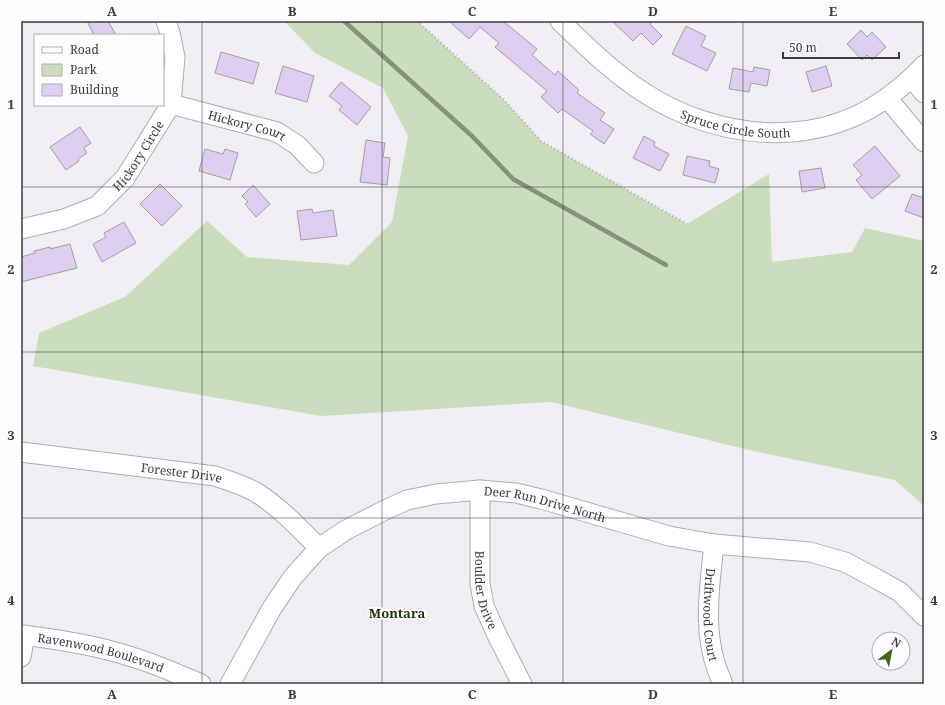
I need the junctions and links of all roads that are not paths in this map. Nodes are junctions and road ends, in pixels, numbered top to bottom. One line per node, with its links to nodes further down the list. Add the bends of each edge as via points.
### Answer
1 (166, 21): 6 (street, Hickory Circle, via 175,57)
2 (560, 21): 5 (street, Spruce Circle South, via 609,67 644,92 687,116 730,128 768,134 817,128 841,122)
3 (918, 71): 4 (street); 5 (street, Spruce Circle South)
4 (924, 93)
5 (887, 98): 7 (street)
6 (171, 104): 8 (street, Hickory Court, via 277,132 296,145); 9 (street, Hickory Circle, via 125,178 97,206 64,219)
7 (924, 142)
8 (314, 163)
9 (21, 229)
10 (21, 452): 13 (street, Forester Drive, via 215,476 257,493 285,514)
11 (480, 490): 12 (street, Deer Run Drive North, via 516,493 669,536); 13 (street, Deer Run Drive North, via 436,494 407,500 346,530); 19 (street, Boulder Drive, via 480,583 484,606)
12 (714, 544): 14 (street, Deer Run Drive North, via 810,552 845,562 900,592); 20 (street, Driftwood Court, via 708,607 710,645)
13 (319, 548): 18 (street, Deer Run Drive North, via 293,577 272,608)
14 (924, 616)
15 (23, 635): 16 (street); 17 (street, Ravenwood Boulevard, via 102,648 172,671)
16 (21, 657)
17 (200, 684)
18 (230, 684)
19 (522, 684)
20 (724, 684)

